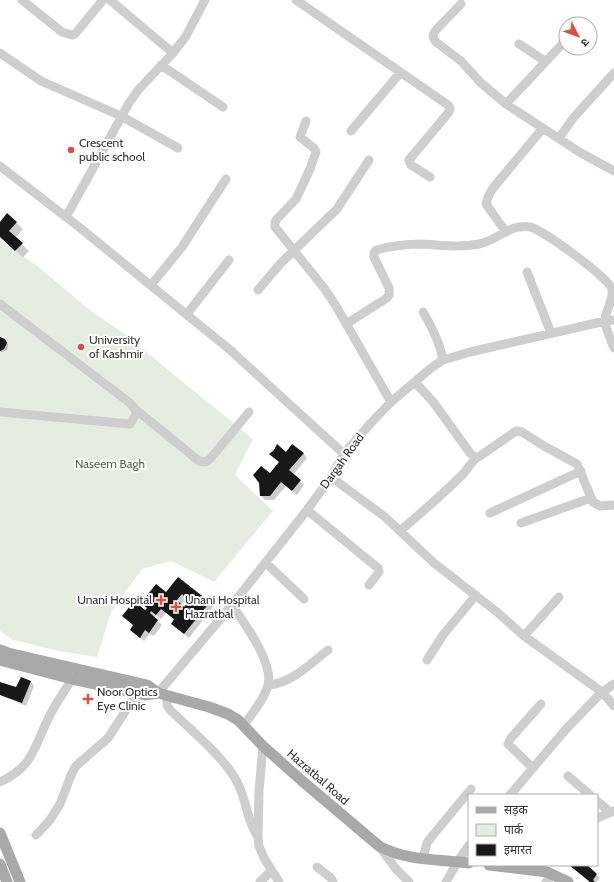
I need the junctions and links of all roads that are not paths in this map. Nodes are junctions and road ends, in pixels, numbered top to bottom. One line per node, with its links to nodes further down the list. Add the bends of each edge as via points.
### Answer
1 (22, 0): 2 (street, via 62,32 72,35)
2 (103, 0)
3 (110, 0): 10 (street)
4 (205, 0): 10 (street, via 186,36)
5 (296, 0): 13 (street)
6 (461, 4): 15 (street, via 435,31 433,38)
7 (519, 44): 11 (street)
8 (558, 48): 11 (street)
9 (0, 53): 17 (street, via 41,81)
10 (173, 53): 12 (street)
11 (545, 61): 15 (street)
12 (161, 65): 16 (street); 17 (street, via 139,89)
13 (400, 73): 20 (street); 26 (street, via 450,108 409,160 411,165)
14 (614, 73): 21 (street, via 574,117)
15 (506, 104): 19 (street)
16 (223, 107)
17 (121, 116): 22 (street); 28 (street)
18 (306, 121): 30 (street, via 300,137 316,152 296,199 274,224)
19 (543, 128): 21 (street); 29 (street, via 488,197 486,204)
20 (351, 131)
21 (559, 138): 25 (street)
22 (178, 148)
23 (369, 160): 30 (street, via 337,209)
24 (0, 166): 28 (street)
25 (614, 171)
26 (430, 176)
27 (226, 179): 33 (street, via 182,247)
28 (66, 217): 33 (street)
29 (506, 232): 38 (street, via 529,227 540,231 608,282 612,289); 39 (street, via 484,243 465,247 420,244 376,250 374,257 389,288 389,295)
30 (294, 251): 34 (street); 39 (street, via 324,288)
31 (229, 260): 37 (street)
32 (527, 272): 40 (street)
33 (151, 285): 37 (street)
34 (258, 290)
35 (2, 309): 45 (street)
36 (423, 312): 42 (street, via 431,325)
37 (187, 314): 48 (street, via 251,368)
38 (609, 321): 40 (street, Dargah Road); 41 (street)
39 (346, 324): 44 (street)
40 (551, 333): 42 (street, Dargah Road)
41 (614, 348)
42 (443, 360): 43 (street, Dargah Road)
43 (415, 382): 44 (street, Dargah Road); 49 (street)
44 (391, 402): 48 (street, Dargah Road)
45 (135, 409): 46 (street, via 136,414 130,424); 47 (street, via 200,461 205,462)
46 (0, 412)
47 (248, 412)
48 (344, 454): 51 (street, Dargah Road)
49 (475, 457): 50 (street, via 519,431 574,461); 57 (street, via 462,476)
50 (581, 471): 52 (street); 55 (street)
51 (331, 477): 54 (street, Dargah Road); 57 (street)
52 (591, 498): 53 (street, via 596,505); 56 (street)
53 (614, 505)
54 (307, 510): 58 (street, Dargah Road); 59 (street, via 378,568 379,572)
55 (490, 514)
56 (521, 523)
57 (400, 531): 60 (street, via 434,563)
58 (266, 562): 62 (street); 63 (street, Dargah Road)
59 (369, 585)
60 (476, 595): 64 (street); 68 (street, via 443,635)
61 (559, 597): 64 (street)
62 (304, 599)
63 (232, 605): 71 (street, via 261,652 269,677); 74 (street, Dargah Road)
64 (524, 636): 72 (street)
65 (0, 650): 74 (main road, Hazratbal Road, via 147,685)
66 (328, 650): 71 (street, via 287,681)
67 (0, 660): 69 (main road, Hazratbal Road)
68 (427, 660)
69 (72, 680): 73 (main road, Hazratbal Road); 81 (street, via 50,715 28,760 20,770)
70 (614, 684): 72 (street)
71 (268, 685): 77 (street)
72 (602, 692): 76 (street); 79 (street)
73 (137, 693): 74 (main road, Hazratbal Road); 89 (street, via 108,738 76,766 60,804)
74 (162, 694): 77 (main road, Hazratbal Road, via 228,714); 90 (street, via 170,710 230,770 242,792 250,822)
75 (541, 704): 79 (street, via 508,744)
76 (614, 706)
77 (244, 725): 78 (main road, Hazratbal Road)
78 (263, 746): 90 (street); 91 (main road, Hazratbal Road)
79 (533, 768): 83 (street)
80 (568, 776): 84 (street)
81 (0, 782)
82 (471, 789): 93 (street, via 433,835)
83 (511, 794)
84 (589, 794)
85 (598, 802): 86 (street)
86 (612, 812): 87 (street)
87 (598, 818)
88 (0, 833): 102 (main road)
89 (36, 835)
90 (258, 837): 99 (street, via 259,846)
91 (378, 846): 93 (main road, Hazratbal Road, via 389,852); 106 (street)
92 (468, 846): 94 (street)
93 (423, 858): 94 (main road, Hazratbal Road)
94 (458, 861): 95 (main road, Hazratbal Road); 107 (street)
95 (468, 863)
96 (0, 864): 101 (main road)
97 (496, 866): 100 (main road)
98 (317, 867): 105 (street)
99 (271, 871): 103 (street); 104 (street)
100 (549, 873): 108 (main road)
101 (7, 882)
102 (20, 882)
103 (260, 882)
104 (279, 882)
105 (333, 882)
106 (409, 882)
107 (446, 882)
108 (568, 882)

